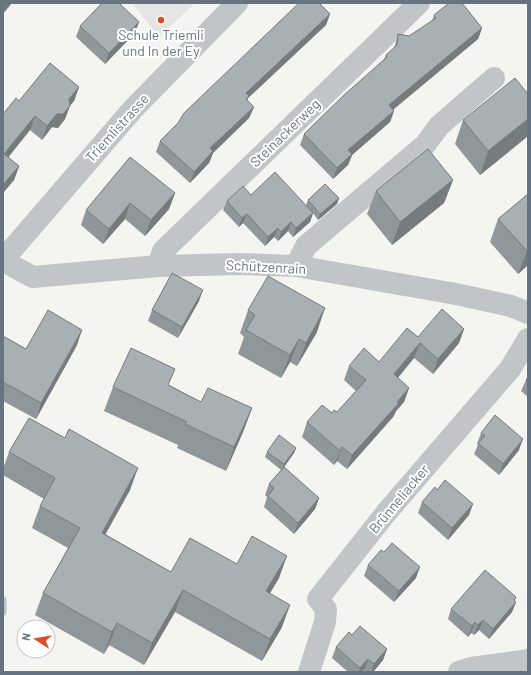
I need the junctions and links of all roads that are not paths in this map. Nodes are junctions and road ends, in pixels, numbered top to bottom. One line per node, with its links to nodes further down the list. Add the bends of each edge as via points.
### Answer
1 (237, 3): 4 (street, Triemlistrasse, via 133,109)
2 (419, 3): 5 (street, Steinackerweg, via 163,251)
3 (494, 78): 6 (street, via 439,126 425,146 306,246)
4 (3, 261): 5 (street, Schützenrain, via 33,277)
5 (158, 266): 6 (street, Schützenrain)
6 (296, 266): 7 (street, Schützenrain, via 456,294 511,306)
7 (528, 313)
8 (528, 339): 10 (street, Brünneliacker, via 510,369 386,513 318,599 326,609 325,622)
9 (528, 660): 11 (street)
10 (309, 672)
11 (459, 672)

